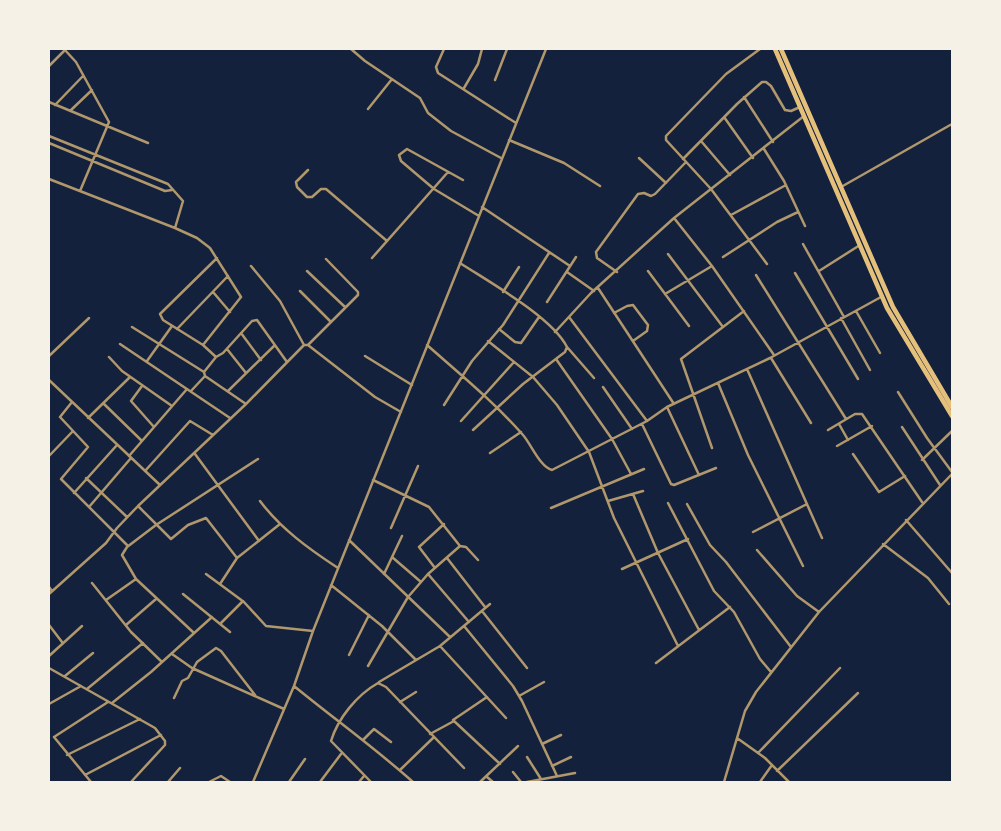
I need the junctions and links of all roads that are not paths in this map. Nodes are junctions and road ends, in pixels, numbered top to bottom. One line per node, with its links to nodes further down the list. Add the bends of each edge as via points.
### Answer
1 (64, 49): 10 (street); 11 (street)
2 (350, 49): 12 (street)
3 (444, 49): 14 (street, via 436,66 438,73)
4 (482, 49): 14 (street, via 478,64)
5 (507, 49): 13 (street)
6 (546, 49): 24 (street)
7 (760, 49): 37 (street, via 726,74 666,136 666,142)
8 (775, 49): 19 (main road)
9 (781, 49): 49 (main road)
10 (49, 66)
11 (83, 76): 15 (street); 18 (street)
12 (392, 79): 20 (street); 35 (street, via 420,98 428,113 451,131)
13 (495, 80)
14 (464, 88): 24 (street)
15 (92, 90): 21 (street); 26 (street, via 108,119)
16 (744, 97): 19 (street, via 766,82 785,110); 23 (street); 30 (street)
17 (49, 102): 18 (street)
18 (55, 105): 21 (street)
19 (800, 107): 22 (main road)
20 (368, 109)
21 (70, 111): 26 (street)
22 (804, 116): 30 (street); 64 (main road)
23 (724, 117): 29 (street); 38 (street)
24 (516, 123): 28 (street)
25 (952, 124): 49 (street)
26 (107, 126): 32 (street); 34 (street)
27 (49, 136): 34 (street)
28 (509, 140): 35 (street); 48 (street, via 564,163)
29 (701, 141): 37 (street); 43 (street)
30 (773, 142): 33 (street)
31 (49, 143): 39 (street)
32 (148, 143)
33 (764, 149): 38 (street); 47 (street)
34 (96, 154): 39 (street); 52 (street, via 168,184)
35 (501, 158): 54 (street)
36 (640, 158): 46 (street)
37 (683, 158): 40 (street)
38 (753, 158): 43 (street)
39 (93, 161): 52 (street, via 165,191); 53 (street)
40 (686, 162): 46 (street); 51 (street)
41 (308, 170): 62 (street, via 296,182 307,197 326,189)
42 (448, 172): 45 (street); 50 (street); 50 (street, via 411,151 402,151 399,155 401,161)
43 (730, 175): 51 (street)
44 (49, 179): 53 (street)
45 (464, 180)
46 (666, 183): 82 (street, via 651,196 638,194 596,252 597,258)
47 (786, 185): 55 (street); 56 (street)
48 (600, 186)
49 (841, 187): 165 (main road, via 899,318)
50 (434, 189): 57 (street); 62 (street)
51 (711, 189): 56 (street); 58 (street)
52 (172, 190): 60 (street, via 183,201)
53 (80, 191): 60 (street)
54 (482, 207): 57 (street); 65 (street)
55 (798, 212): 59 (street); 61 (street)
56 (731, 215): 61 (street)
57 (479, 216): 72 (street)
58 (674, 218): 76 (street); 82 (street)
59 (805, 226)
60 (175, 228): 69 (street, via 204,243)
61 (749, 240): 67 (street); 73 (street)
62 (386, 241): 70 (street)
63 (803, 244): 80 (street)
64 (860, 246): 80 (street); 92 (main road)
65 (549, 253): 75 (street); 93 (street)
66 (668, 254): 86 (street)
67 (723, 256)
68 (576, 257): 75 (street)
69 (217, 258): 85 (street); 105 (street, via 161,312 160,317)
70 (372, 258)
71 (326, 259): 95 (street, via 358,292)
72 (460, 263): 90 (street); 121 (street)
73 (768, 264)
74 (251, 266): 120 (street, via 280,301)
75 (570, 266): 81 (street)
76 (712, 266): 86 (street); 96 (street)
77 (519, 267): 90 (street)
78 (307, 271): 95 (street)
79 (648, 271): 91 (street)
80 (819, 271): 102 (street)
81 (566, 272): 87 (street); 94 (street)
82 (617, 272): 87 (street)
83 (795, 273): 107 (street)
84 (756, 275): 116 (street)
85 (228, 276): 89 (street); 98 (street, via 241,297)
86 (688, 280): 91 (street); 109 (street)
87 (596, 289): 99 (street); 101 (street)
88 (300, 291): 104 (street)
89 (213, 292): 98 (street); 110 (street)
90 (503, 292): 93 (street)
91 (665, 294): 106 (street)
92 (882, 297): 97 (street); 167 (main road)
93 (518, 302): 100 (street); 111 (street)
94 (547, 302)
95 (345, 307): 104 (street)
96 (744, 311): 109 (street); 126 (street)
97 (856, 311): 102 (street); 125 (street)
98 (230, 312): 119 (street)
99 (614, 313): 115 (street); 115 (street, via 633,305 648,325 647,331)
100 (539, 317): 111 (street, via 521,343); 112 (street)
101 (569, 317): 112 (street); 172 (street)
102 (843, 317): 107 (street); 138 (street)
103 (89, 318): 127 (street)
104 (331, 322): 120 (street)
105 (172, 326): 110 (street); 118 (street)
106 (689, 326)
107 (826, 326): 116 (street); 145 (street)
108 (132, 327): 118 (street)
109 (723, 327): 156 (street, via 681,359)
110 (177, 329): 119 (street)
111 (499, 329): 114 (street)
112 (555, 332): 123 (street)
113 (241, 333): 122 (street, via 257,320); 124 (street); 133 (street)
114 (488, 341): 136 (street); 141 (street)
115 (633, 341): 160 (street)
116 (798, 342): 126 (street); 170 (street)
117 (120, 344): 134 (street)
118 (158, 344): 134 (street); 139 (street)
119 (203, 345): 130 (street)
120 (306, 345): 135 (street); 166 (street, via 375,397)
121 (427, 345): 141 (street); 148 (street)
122 (274, 346): 133 (street); 135 (street)
123 (567, 347): 132 (street); 144 (street)
124 (227, 349): 130 (street); 140 (street)
125 (880, 353)
126 (774, 355): 131 (street)
127 (49, 356)
128 (365, 356): 148 (street)
129 (109, 357): 142 (street)
130 (216, 357): 139 (street)
131 (770, 358): 137 (street); 173 (street)
132 (556, 359): 143 (street); 186 (street)
133 (261, 360): 140 (street)
134 (146, 361): 151 (street)
135 (287, 362): 159 (street)
136 (514, 362): 143 (street); 155 (street)
137 (747, 369): 147 (street); 225 (street)
138 (870, 370)
139 (204, 374): 152 (street); 153 (street)
140 (246, 374): 152 (street)
141 (462, 376): 155 (street); 161 (street)
142 (130, 377): 149 (street); 158 (street)
143 (533, 377): 163 (street); 193 (street)
144 (594, 378)
145 (858, 379)
146 (49, 380): 157 (street)
147 (718, 383): 156 (street); 230 (street)
148 (412, 385): 166 (street)
149 (143, 386): 162 (street); 177 (street, via 131,401)
150 (603, 387): 179 (street)
151 (187, 389): 153 (street); 162 (street)
152 (228, 391): 159 (street)
153 (191, 392): 169 (street)
154 (898, 392): 192 (street)
155 (484, 395): 163 (street); 171 (street)
156 (693, 395): 160 (street); 191 (street)
157 (72, 402): 168 (street); 182 (street, via 60,417)
158 (104, 403): 168 (street); 188 (street)
159 (246, 404): 169 (street)
160 (674, 404): 164 (street)
161 (444, 405)
162 (172, 406): 177 (street)
163 (498, 407): 180 (street); 184 (street)
164 (667, 407): 172 (street); 207 (street)
165 (952, 407)
166 (401, 412): 210 (street)
167 (952, 416)
168 (88, 418): 189 (street)
169 (230, 418): 185 (street)
170 (846, 419): 175 (street); 176 (street, via 862,414)
171 (461, 421)
172 (647, 421): 174 (street)
173 (810, 423)
174 (642, 424): 179 (street); 207 (street, via 671,484)
175 (839, 424): 181 (street); 187 (street)
176 (872, 426): 187 (street); 208 (street)
177 (154, 427): 188 (street)
178 (902, 427): 200 (street)
179 (632, 428): 186 (street)
180 (473, 430)
181 (828, 430)
182 (73, 431): 197 (street); 217 (street, via 88,447 61,477)
183 (952, 431): 192 (street)
184 (521, 432): 193 (street, via 549,470); 194 (street)
185 (213, 435): 195 (street); 204 (street, via 190,421)
186 (612, 439): 193 (street); 206 (street)
187 (848, 440): 190 (street)
188 (142, 441): 198 (street)
189 (117, 445): 198 (street); 209 (street)
190 (837, 446)
191 (712, 448)
192 (934, 449): 200 (street); 205 (street)
193 (589, 452): 214 (street)
194 (490, 453)
195 (194, 454): 211 (street); 213 (street)
196 (853, 454): 208 (street, via 878,492)
197 (49, 456)
198 (130, 457): 204 (street); 216 (street)
199 (258, 459): 213 (street)
200 (922, 460): 212 (street)
201 (418, 466): 219 (street)
202 (716, 468): 207 (street)
203 (644, 469): 206 (street)
204 (145, 470): 211 (street)
205 (952, 473): 212 (street)
206 (631, 474): 214 (street)
207 (698, 475)
208 (905, 476): 223 (street)
209 (86, 478): 216 (street); 217 (street)
210 (373, 480): 219 (street); 241 (street)
211 (160, 484): 226 (street)
212 (940, 485): 223 (street)
213 (218, 486): 234 (street); 242 (street)
214 (602, 487): 221 (street); 228 (street)
215 (643, 491): 218 (street)
216 (101, 492): 227 (street); 229 (street)
217 (74, 493): 227 (street)
218 (633, 494): 221 (street); 247 (street)
219 (405, 495): 233 (street, via 429,507); 235 (street)
220 (260, 501): 232 (street)
221 (608, 501): 252 (street)
222 (668, 503): 240 (street)
223 (923, 503): 231 (street)
224 (687, 504): 299 (street, via 710,545)
225 (807, 504): 230 (street); 239 (street)
226 (138, 506): 229 (street); 234 (street)
227 (89, 507): 236 (street)
228 (551, 508)
229 (127, 517): 236 (street)
230 (778, 519): 237 (street); 253 (street)
231 (906, 520): 243 (street); 260 (street)
232 (280, 524): 242 (street); 254 (street)
233 (444, 524): 245 (street); 255 (street, via 419,547)
234 (156, 525): 244 (street); 249 (street, via 171,538 188,525 206,518)
235 (391, 528)
236 (114, 531): 244 (street); 267 (street, via 106,543)
237 (753, 532)
238 (402, 536): 248 (street)
239 (822, 538)
240 (688, 539): 247 (street); 276 (street, via 714,591)
241 (350, 540): 254 (street); 258 (street)
242 (258, 542): 249 (street)
243 (883, 544): 275 (street, via 928,578); 280 (street)
244 (128, 546): 261 (street, via 122,555)
245 (460, 546): 250 (street); 251 (street, via 466,547)
246 (757, 550): 280 (street, via 797,596)
247 (658, 553): 252 (street); 289 (street)
248 (392, 557): 258 (street); 262 (street)
249 (237, 558): 264 (street)
250 (447, 558): 255 (street); 277 (street)
251 (478, 560)
252 (636, 563): 256 (street); 298 (street)
253 (803, 566)
254 (338, 568): 265 (street)
255 (435, 568): 259 (street)
256 (622, 569)
257 (206, 574): 264 (street)
258 (384, 574): 270 (street)
259 (428, 574): 262 (street); 283 (street)
260 (952, 574)
261 (136, 579): 271 (street); 272 (street)
262 (420, 582): 270 (street)
263 (92, 583): 272 (street)
264 (220, 584): 273 (street)
265 (331, 585): 281 (street); 290 (street)
266 (49, 587): 267 (street)
267 (52, 591): 268 (street)
268 (49, 594)
269 (183, 594): 282 (street)
270 (408, 596): 291 (street); 294 (street)
271 (156, 599): 286 (street); 293 (street)
272 (106, 600): 286 (street)
273 (243, 601): 278 (street); 284 (street); 290 (street, via 266,626)
274 (490, 604): 277 (street)
275 (949, 604)
276 (730, 607): 289 (street); 312 (street, via 760,659)
277 (486, 608): 279 (street)
278 (254, 609)
279 (482, 611): 283 (street); 309 (street)
280 (819, 612): 299 (street)
281 (369, 615): 291 (street); 302 (street)
282 (212, 616): 284 (street); 293 (street)
283 (469, 622): 288 (street)
284 (221, 623): 292 (street)
285 (49, 624): 295 (street)
286 (126, 625): 296 (street)
287 (82, 626): 295 (street)
288 (464, 626): 294 (street); 322 (street)
289 (699, 630): 298 (street)
290 (313, 631): 317 (street)
291 (388, 631): 304 (street); 307 (street)
292 (230, 632)
293 (194, 633): 301 (street)
294 (450, 637): 297 (street)
295 (62, 642): 303 (street)
296 (143, 643): 305 (street); 318 (street)
297 (440, 646): 304 (street); 323 (street)
298 (678, 646): 306 (street)
299 (791, 647): 312 (street)
300 (93, 653): 313 (street)
301 (172, 654): 305 (street); 308 (street)
302 (349, 655)
303 (49, 656)
304 (416, 660): 315 (street)
305 (162, 662): 327 (street)
306 (656, 663)
307 (368, 666)
308 (192, 668): 321 (street); 321 (street, via 218,648); 324 (street)
309 (527, 668)
310 (840, 668): 343 (street)
311 (49, 669): 313 (street)
312 (772, 672): 338 (street, via 749,702)
313 (64, 676): 316 (street)
314 (544, 682): 322 (street)
315 (378, 683): 326 (street, via 383,684); 333 (street, via 360,696)
316 (81, 686): 318 (street); 328 (street)
317 (294, 686): 329 (street); 333 (street)
318 (87, 689): 325 (street)
319 (416, 692): 326 (street)
320 (858, 694): 355 (street)
321 (255, 695): 329 (street)
322 (519, 696): 341 (street)
323 (487, 697): 330 (street); 332 (street)
324 (174, 698)
325 (108, 701): 327 (street); 345 (street, via 55,735 54,740)
326 (400, 702): 334 (street)
327 (112, 703): 331 (street)
328 (49, 704)
329 (284, 709): 369 (street)
330 (506, 718)
331 (140, 719): 335 (street, via 156,728); 345 (street)
332 (452, 721): 334 (street); 349 (street)
333 (338, 722): 339 (street); 344 (street, via 331,742)
334 (430, 734): 337 (street)
335 (161, 735): 358 (street); 365 (street, via 165,745)
336 (561, 735): 341 (street)
337 (433, 738): 353 (street); 354 (street)
338 (738, 738): 343 (street); 380 (street)
339 (363, 740): 340 (street, via 374,729); 354 (street)
340 (391, 742)
341 (542, 744): 351 (street)
342 (518, 746): 349 (street)
343 (758, 753): 350 (street)
344 (341, 754): 359 (street); 371 (street)
345 (67, 755): 358 (street)
346 (526, 757): 363 (street)
347 (571, 757): 351 (street)
348 (305, 759): 370 (street)
349 (500, 764): 361 (street)
350 (772, 765): 355 (street); 381 (street)
351 (552, 766): 360 (street)
352 (180, 768): 366 (street)
353 (464, 768)
354 (400, 770): 374 (street)
355 (777, 771): 382 (street)
356 (513, 772): 377 (street)
357 (575, 773): 360 (street)
358 (85, 775): 364 (street)
359 (364, 776): 372 (street); 373 (street)
360 (557, 776): 362 (street)
361 (488, 777): 375 (street); 376 (street)
362 (548, 778): 363 (street); 379 (street)
363 (541, 779): 378 (street)
364 (91, 782)
365 (131, 782)
366 (168, 782)
367 (209, 782): 368 (street, via 222,776)
368 (230, 782)
369 (253, 782)
370 (289, 782)
371 (320, 782)
372 (359, 782)
373 (370, 782)
374 (413, 782)
375 (480, 782)
376 (493, 782)
377 (521, 782)
378 (526, 782)
379 (551, 782)
380 (724, 782)
381 (760, 782)
382 (789, 782)

